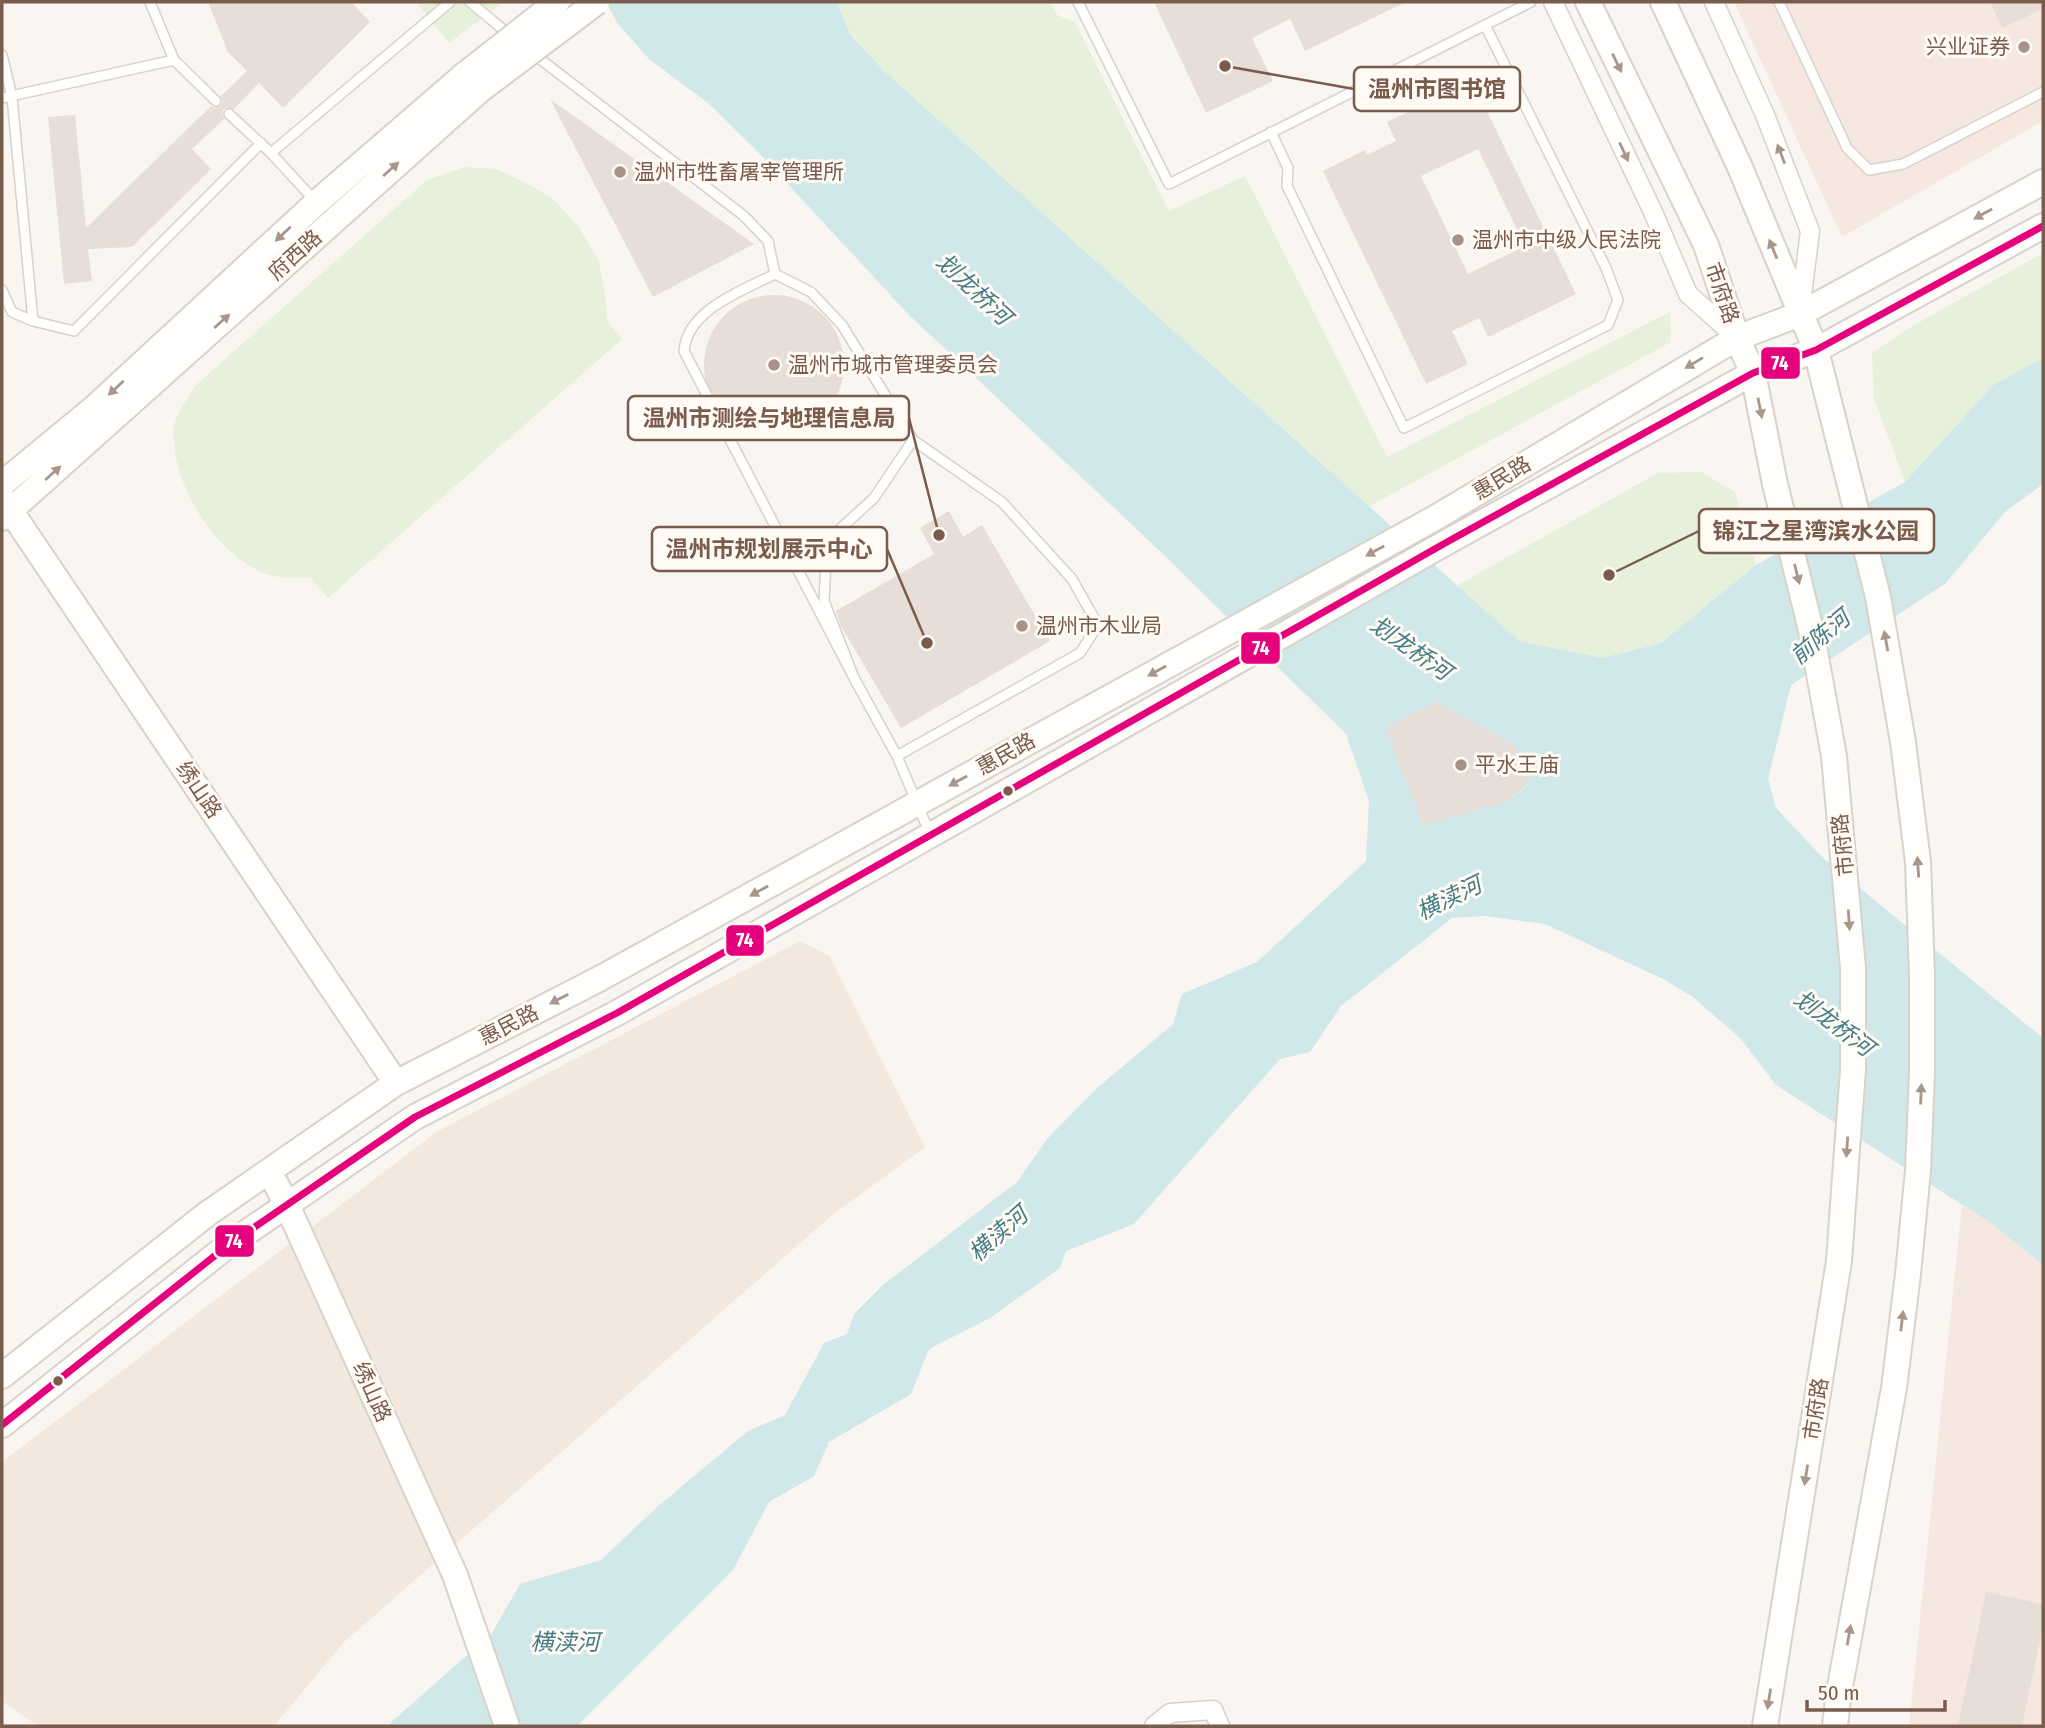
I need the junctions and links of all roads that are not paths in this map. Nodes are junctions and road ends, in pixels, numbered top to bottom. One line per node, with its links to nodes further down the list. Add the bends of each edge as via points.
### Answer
1 (150, 2): 15 (lane)
2 (450, 2): 24 (lane)
3 (470, 2): 28 (lane, via 744,216 768,241)
4 (557, 2): 16 (main road, 府西路, bridge)
5 (597, 2): 16 (main road, 府西路, bridge)
6 (1078, 2): 22 (lane, via 1169,184)
7 (1531, 2): 13 (lane)
8 (1553, 2): 32 (street, one-way to 32, via 1688,294)
9 (1588, 2): 32 (main road, 市府路, one-way to 32, via 1706,245)
10 (1663, 2): 30 (main road, one-way to 10, via 1739,164)
11 (1714, 2): 30 (street, one-way to 11, via 1810,231)
12 (1779, 2): 17 (lane, via 1847,148 1869,170 1903,164)
13 (1485, 24): 22 (lane); 22 (lane, via 1618,300 1608,325 1404,428 1287,186 1288,168)
14 (2, 55): 18 (lane)
15 (174, 60): 18 (lane); 20 (lane)
16 (471, 83): 26 (main road, 府西路); 37 (main road, 府西路, one-way to 16)
17 (2043, 92)
18 (12, 97): 19 (lane); 31 (lane)
19 (2, 98)
20 (216, 101)
21 (229, 114): 23 (lane)
22 (1271, 132)
23 (261, 143): 24 (lane); 31 (lane, via 74,331)
24 (271, 153): 26 (lane)
25 (2043, 182): 30 (main road, 惠民路, one-way to 30)
26 (316, 203): 36 (main road, 府西路, one-way to 36, via 94,408)
27 (2043, 226): 33 (main road, 惠民路)
28 (775, 274): 35 (lane, via 811,292 842,325); 38 (lane, via 705,313 685,338 684,351)
29 (2, 290): 31 (lane, via 12,312)
30 (1800, 314): 32 (main road, 惠民路); 33 (main road)
31 (33, 321)
32 (1737, 338): 34 (main road, 市府路); 40 (main road, 惠民路, one-way to 40, via 1435,518)
33 (1816, 349): 34 (main road, 惠民路); 51 (main road, one-way to 33, via 1894,1388 1908,1274 1918,1170 1922,976 1918,862 1903,742 1878,597)
34 (1753, 373): 41 (main road, 惠民路); 50 (main road, 市府路, one-way to 50, via 1811,630 1834,756 1853,968 1853,1070 1840,1249)
35 (913, 440): 38 (lane, via 874,498 827,541 824,601); 39 (lane, via 1002,502 1072,579 1098,625 1080,653)
36 (2, 484)
37 (5, 509): 42 (main road, 绣山路)
38 (854, 678): 39 (lane)
39 (897, 756): 40 (lane)
40 (916, 804): 41 (lane); 42 (main road, 惠民路, one-way to 42, via 600,979)
41 (930, 836): 44 (main road, 惠民路, via 617,1013 415,1117)
42 (396, 1083): 43 (main road, 惠民路)
43 (269, 1171): 44 (main road, 绣山路); 45 (main road, 惠民路, via 207,1214)
44 (288, 1205): 46 (main road, 惠民路, via 227,1246); 47 (main road, 绣山路, via 455,1574)
45 (2, 1376)
46 (2, 1425)
47 (506, 1726)
48 (1154, 1726): 49 (street, via 1170,1713 1213,1710)
49 (1220, 1726)
50 (1765, 1726)
51 (1835, 1726)

